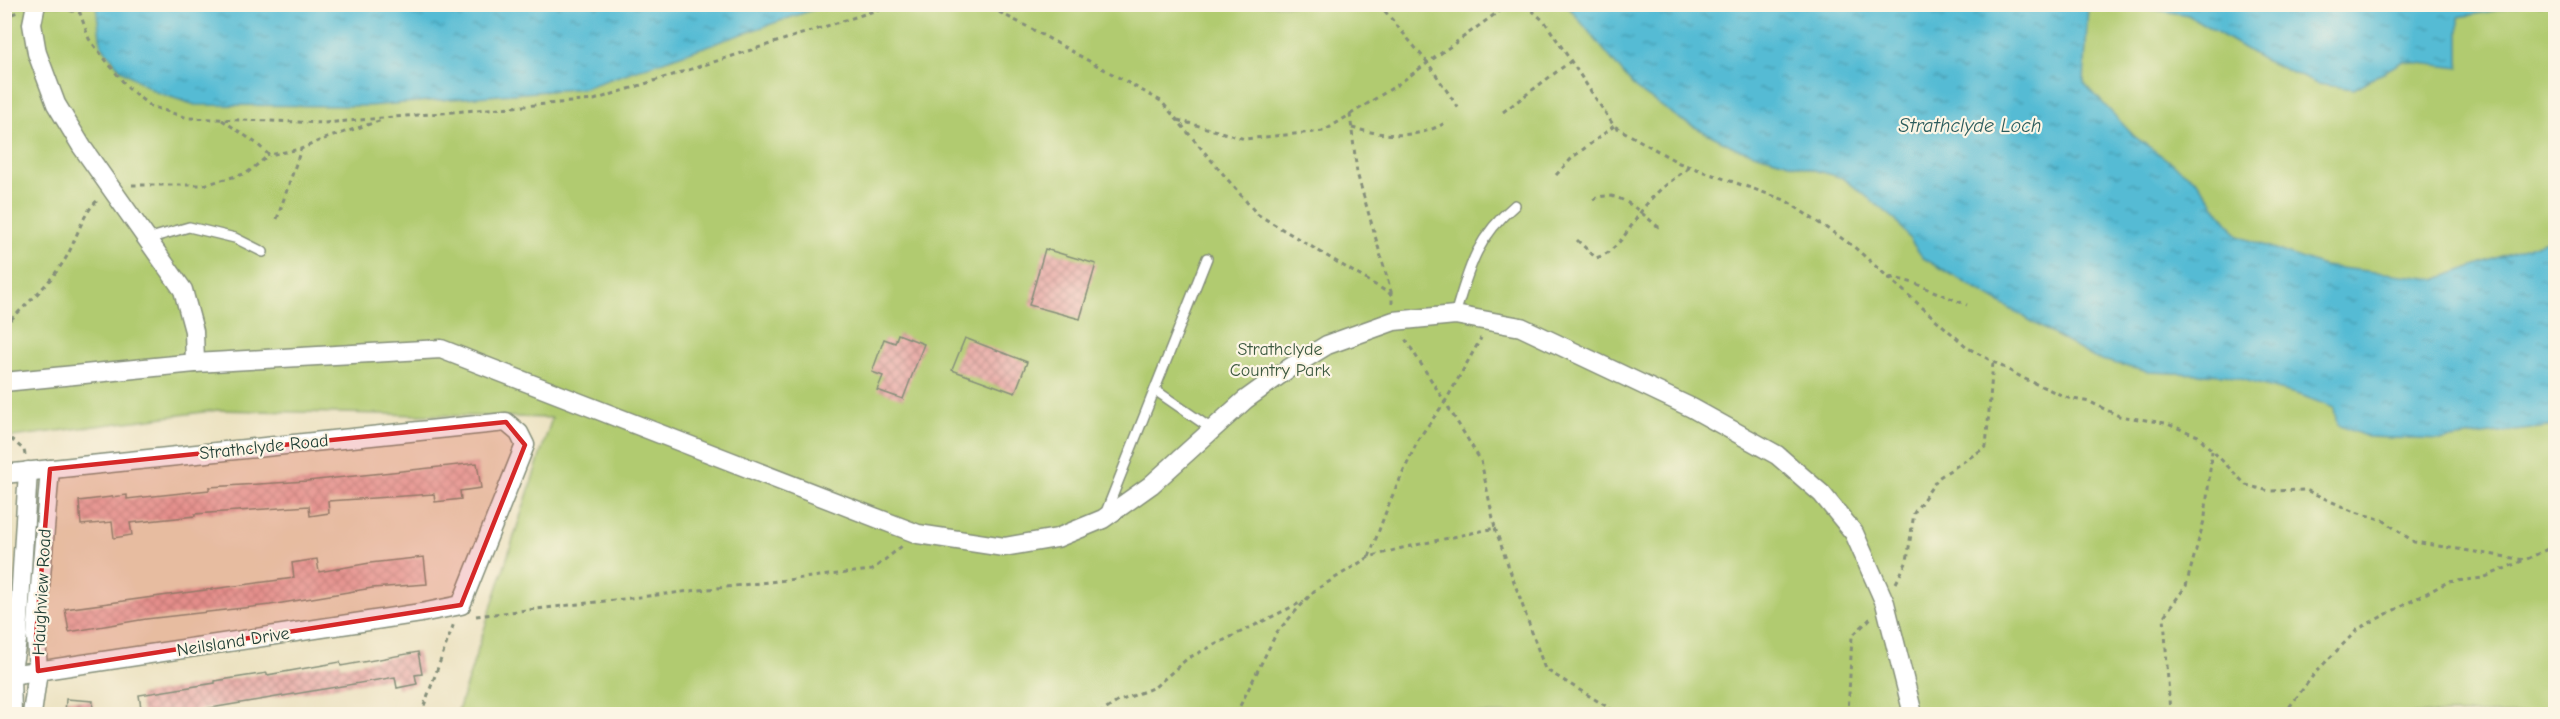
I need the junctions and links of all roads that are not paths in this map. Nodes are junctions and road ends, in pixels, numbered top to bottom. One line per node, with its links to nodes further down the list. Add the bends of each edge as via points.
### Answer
1 (36, 4): 3 (street, via 32,24 35,44 56,104)
2 (1515, 206): 6 (lane, via 1483,237)
3 (147, 239): 4 (lane, via 189,227 235,238); 7 (street, via 183,290 194,331)
4 (263, 252)
5 (1208, 258): 9 (lane)
6 (1455, 315): 10 (street, via 1394,321 1327,345 1245,400); 20 (street, via 1521,327 1692,408 1777,455 1822,494 1854,533 1886,603)
7 (195, 363): 8 (street); 14 (street, via 441,348 918,534 1004,546 1057,538)
8 (4, 382)
9 (1155, 390): 10 (lane); 14 (lane)
10 (1214, 429): 14 (street, via 1151,485)
11 (50, 469): 12 (street, Strathclyde Road); 15 (street, Strathclyde Road, via 506,422 525,444); 16 (street, Haughview Road, via 36,636)
12 (28, 471): 13 (street, Strathclyde Road); 17 (street, Haughview Road, via 18,635)
13 (4, 474)
14 (1103, 519)
15 (458, 611): 16 (street, Neilsland Drive)
16 (38, 671): 17 (street, Neilsland Drive); 19 (street, Haughview Road)
17 (8, 675): 18 (street, Haughview Road)
18 (12, 714)
19 (32, 714)
20 (1912, 714)

